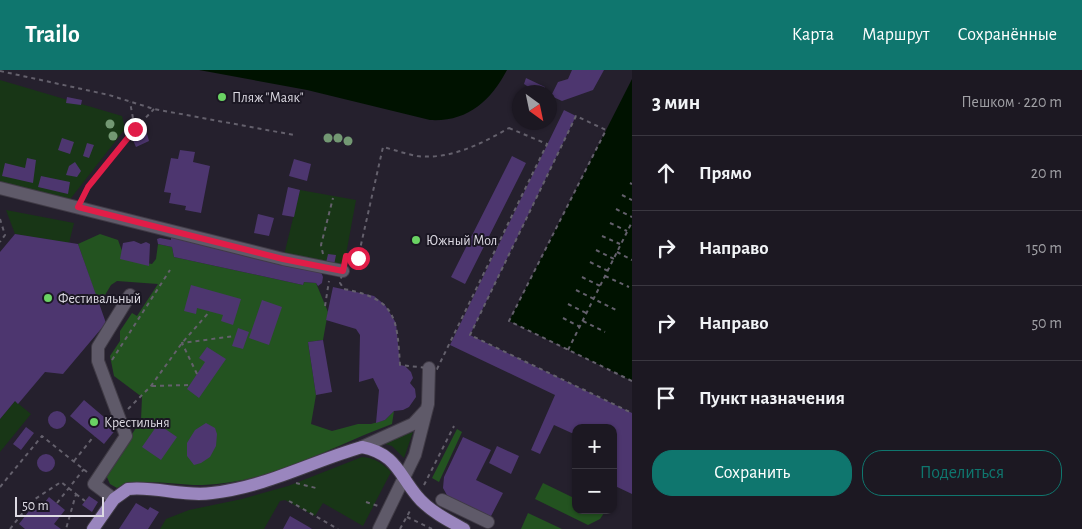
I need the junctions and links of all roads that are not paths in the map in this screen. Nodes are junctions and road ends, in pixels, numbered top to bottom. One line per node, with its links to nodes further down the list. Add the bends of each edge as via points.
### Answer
1 (0, 188): 2 (street)
2 (343, 271)
3 (130, 295): 8 (street, via 98,347 98,361 126,436 94,484)
4 (424, 370): 5 (street)
5 (428, 404): 6 (street, via 425,413 413,424); 7 (street, via 415,456)
6 (362, 447): 7 (main road, via 385,455); 8 (main road, via 293,478 190,495 128,489)
7 (406, 477): 12 (street); 13 (main road, via 417,497)
8 (114, 499): 11 (main road)
9 (442, 500): 10 (street)
10 (488, 522)
11 (92, 529)
12 (379, 529)
13 (464, 529)

